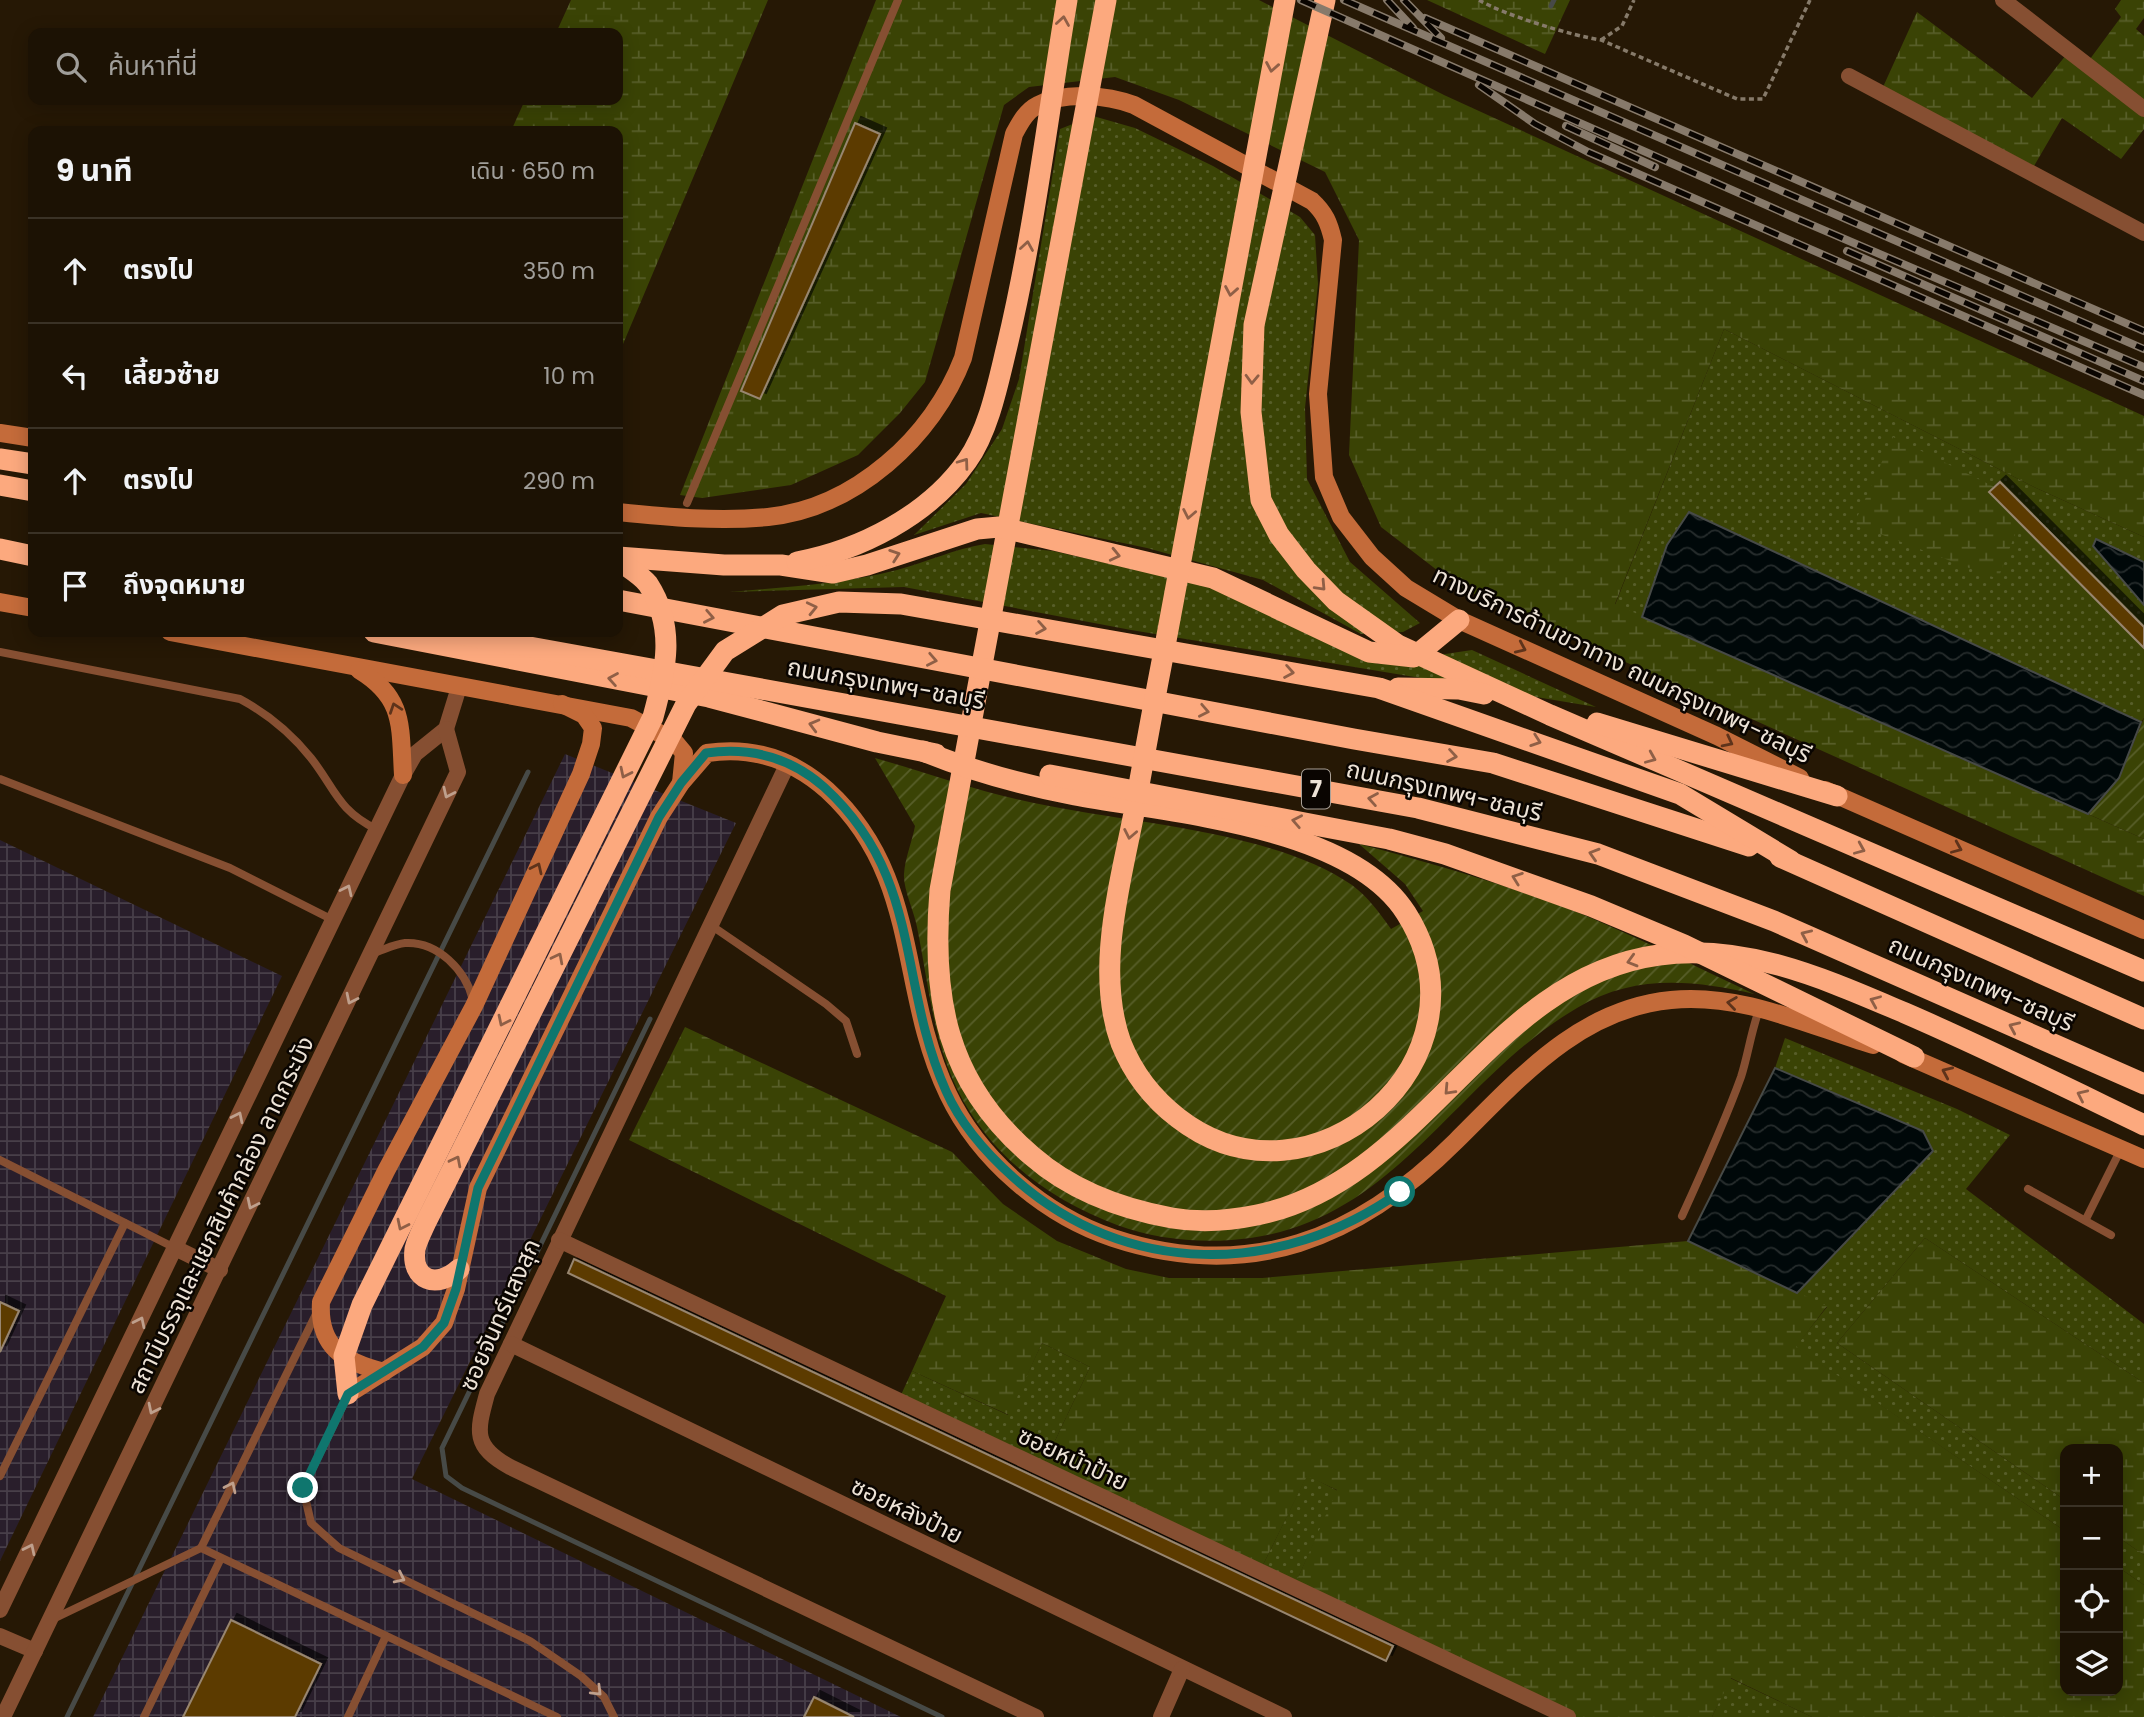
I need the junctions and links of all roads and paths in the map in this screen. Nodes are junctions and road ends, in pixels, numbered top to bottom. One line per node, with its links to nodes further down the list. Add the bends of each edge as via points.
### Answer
1 (898, 0): 20 (lane)
2 (1067, 0): 26 (highway, one-way to 2, via 819,558 866,541 916,511 968,460 999,380 1018,305)
3 (1106, 0): 59 (highway, one-way to 3, via 1949,1032 1805,972 1763,960 1687,952 1655,955 1602,971 1563,991 1508,1032 1379,1157 1314,1198 1274,1211 1215,1222 1125,1207 1045,1168 1002,1127 967,1079 946,1022 936,965 940,890)
4 (1285, 0): 40 (highway, one-way to 40, via 1117,912 1112,990 1125,1051 1144,1086 1204,1136 1255,1149 1286,1150 1347,1131 1392,1097 1418,1055 1430,1000 1427,958 1410,919 1381,884 1314,845 1220,822 1034,786)
5 (1325, 0): 52 (highway, one-way to 52, via 1254,325 1251,400 1261,500 1279,535 1306,570 1336,601 1398,645)
6 (1479, 0): 10 (path, via 1495,9)
7 (1634, 0): 10 (path, via 1622,26)
8 (1810, 0): 10 (path, via 1763,99 1737,99)
9 (2003, 0): 12 (street)
10 (1601, 40)
11 (1849, 76): 13 (street)
12 (2144, 109)
13 (2144, 233)
14 (4, 433): 15 (main road)
15 (28, 437)
16 (0, 460): 17 (highway)
17 (28, 463)
18 (0, 485): 19 (highway)
19 (28, 490)
20 (687, 503)
21 (623, 513): 30 (main road, ทางบริการด้านขวาทาง ถนนกรุงเทพฯ-ชลบุรี, via 682,519 778,515 833,497 882,468 917,434 955,380 1014,134 1023,117 1038,104 1070,97 1111,97 1312,201 1322,211 1332,240 1318,394 1324,477 1341,517 1388,573)
22 (0, 550): 23 (highway)
23 (28, 555)
24 (623, 559): 26 (highway)
25 (623, 563): 74 (highway, one-way to 74, via 647,583 666,624 667,665 653,716 362,1305)
26 (781, 565): 30 (highway, one-way to 30, via 834,573 977,529 999,527 1213,578 1369,652 1414,657)
27 (623, 601): 47 (highway, ถนนกรุงเทพฯ-ชลบุรี / 7, one-way to 47, via 1493,763)
28 (0, 602): 29 (main road)
29 (28, 607)
30 (1459, 620): 45 (main road, ทางบริการด้านขวาทาง ถนนกรุงเทพฯ-ชลบุรี, one-way to 45, via 1717,736)
31 (199, 637): 35 (main road)
32 (400, 637): 40 (highway, one-way to 32, via 709,697)
33 (475, 637): 58 (highway, ถนนกรุงเทพฯ-ชลบุรี / 7, one-way to 33, via 1774,921 1598,854 1418,808)
34 (0, 652): 46 (lane, via 240,699 286,731 347,811)
35 (348, 663): 36 (main road); 42 (main road, one-way to 35, via 397,708 376,680)
36 (458, 687): 38 (main road); 39 (street)
37 (1379, 688): 45 (highway, via 1459,688 1557,712); 47 (highway, one-way to 47, via 1680,794); 70 (highway, one-way to 37, via 447,1280 436,1282 418,1269 416,1247 426,1222 686,704 724,651 783,615 839,602 901,604)
38 (562, 704): 44 (main road, via 631,718 674,741 684,753); 53 (main road, one-way to 38, via 592,744 588,718)
39 (446, 729): 42 (street, สถานีบรรจุและแยกสินค้ากล่อง ลาดกระบัง, via 415,754); 51 (street, สถานีบรรจุและแยกสินค้ากล่อง ลาดกระบัง, one-way to 51, via 458,772)
40 (923, 751): 57 (highway, one-way to 40, via 1671,940 1558,893 1445,854 1363,834)
41 (788, 763): 44 (main road, via 734,749 706,753); 49 (street, ซอยจันทร์แสงสุก); 54 (main road, one-way to 41, via 1669,1000 1581,1029 1524,1073 1400,1192 1331,1232 1239,1255 1174,1253 1140,1246 1078,1224 1052,1208 1000,1166 960,1118 934,1056 885,867 841,803)
42 (403, 775): 46 (street, สถานีบรรจุและแยกสินค้ากล่อง ลาดกระบัง)
43 (0, 779): 48 (lane, via 230,868)
44 (681, 783): 70 (main road, via 659,817 478,1188)
45 (1837, 796): 50 (main road, ทางบริการด้านขวาทาง ถนนกรุงเทพฯ-ชลบุรี, one-way to 50)
46 (376, 829): 48 (street, สถานีบรรจุและแยกสินค้ากล่อง ลาดกระบัง, one-way to 46)
47 (1791, 861): 55 (highway, ถนนกรุงเทพฯ-ชลบุรี / 7)
48 (333, 920): 69 (street, สถานีบรรจุและแยกสินค้ากล่อง ลาดกระบัง, one-way to 48)
49 (712, 926): 56 (lane, via 846,1021); 68 (street, ซอยจันทร์แสงสุก)
50 (2144, 930)
51 (373, 953): 53 (lane, via 406,943 432,950 455,964 468,982); 71 (street, สถานีบรรจุและแยกสินค้ากล่อง ลาดกระบัง, one-way to 71)
52 (2144, 971)
53 (474, 1006): 72 (main road)
54 (1760, 1007): 57 (main road); 64 (lane, via 1722,1128)
55 (2144, 1019)
56 (857, 1054)
57 (1914, 1057): 60 (main road, one-way to 57)
58 (2144, 1084)
59 (2144, 1125)
60 (2121, 1149): 61 (main road); 65 (lane)
61 (2144, 1159)
62 (0, 1160): 66 (lane)
63 (2028, 1189): 65 (lane)
64 (1682, 1216)
65 (2086, 1219): 67 (lane)
66 (125, 1223): 69 (lane); 77 (lane)
67 (2111, 1235)
68 (559, 1240): 73 (street, ซอยจันทร์แสงสุก); 95 (street, ซอยหน้าป้าย)
69 (176, 1248): 71 (street); 80 (street, สถานีบรรจุและแยกสินค้ากล่อง ลาดกระบัง, one-way to 69)
70 (459, 1269): 75 (main road, via 444,1323 423,1347)
71 (220, 1270): 81 (street, สถานีบรรจุและแยกสินค้ากล่อง ลาดกระบัง, one-way to 81)
72 (321, 1302): 74 (main road, via 320,1323 332,1347); 78 (lane, one-way to 72)
73 (511, 1344): 85 (street, ซอยหลังป้าย); 92 (street, ซอยจันทร์แสงสุก, via 479,1423 478,1434 498,1461)
74 (344, 1356): 75 (main road, via 358,1365); 76 (highway)
75 (384, 1371): 76 (main road)
76 (348, 1394): 91 (lane, one-way to 91, via 303,1488 311,1523 339,1549 530,1641 581,1676 604,1697)
77 (0, 1476)
78 (201, 1548): 79 (lane); 81 (lane)
79 (221, 1558): 83 (lane); 88 (lane)
80 (0, 1611)
81 (51, 1620): 84 (street, สถานีบรรจุและแยกสินค้ากล่อง ลาดกระบัง)
82 (0, 1636): 84 (street)
83 (386, 1636): 86 (lane); 89 (lane)
84 (35, 1651): 87 (street, สถานีบรรจุและแยกสินค้ากล่อง ลาดกระบัง)
85 (1182, 1669): 93 (street); 94 (street, ซอยหลังป้าย)
86 (543, 1714): 90 (lane)
87 (3, 1717)
88 (144, 1717)
89 (348, 1717)
90 (557, 1717)
91 (614, 1717)
92 (1036, 1717)
93 (1161, 1717)
94 (1284, 1717)
95 (1568, 1717)

